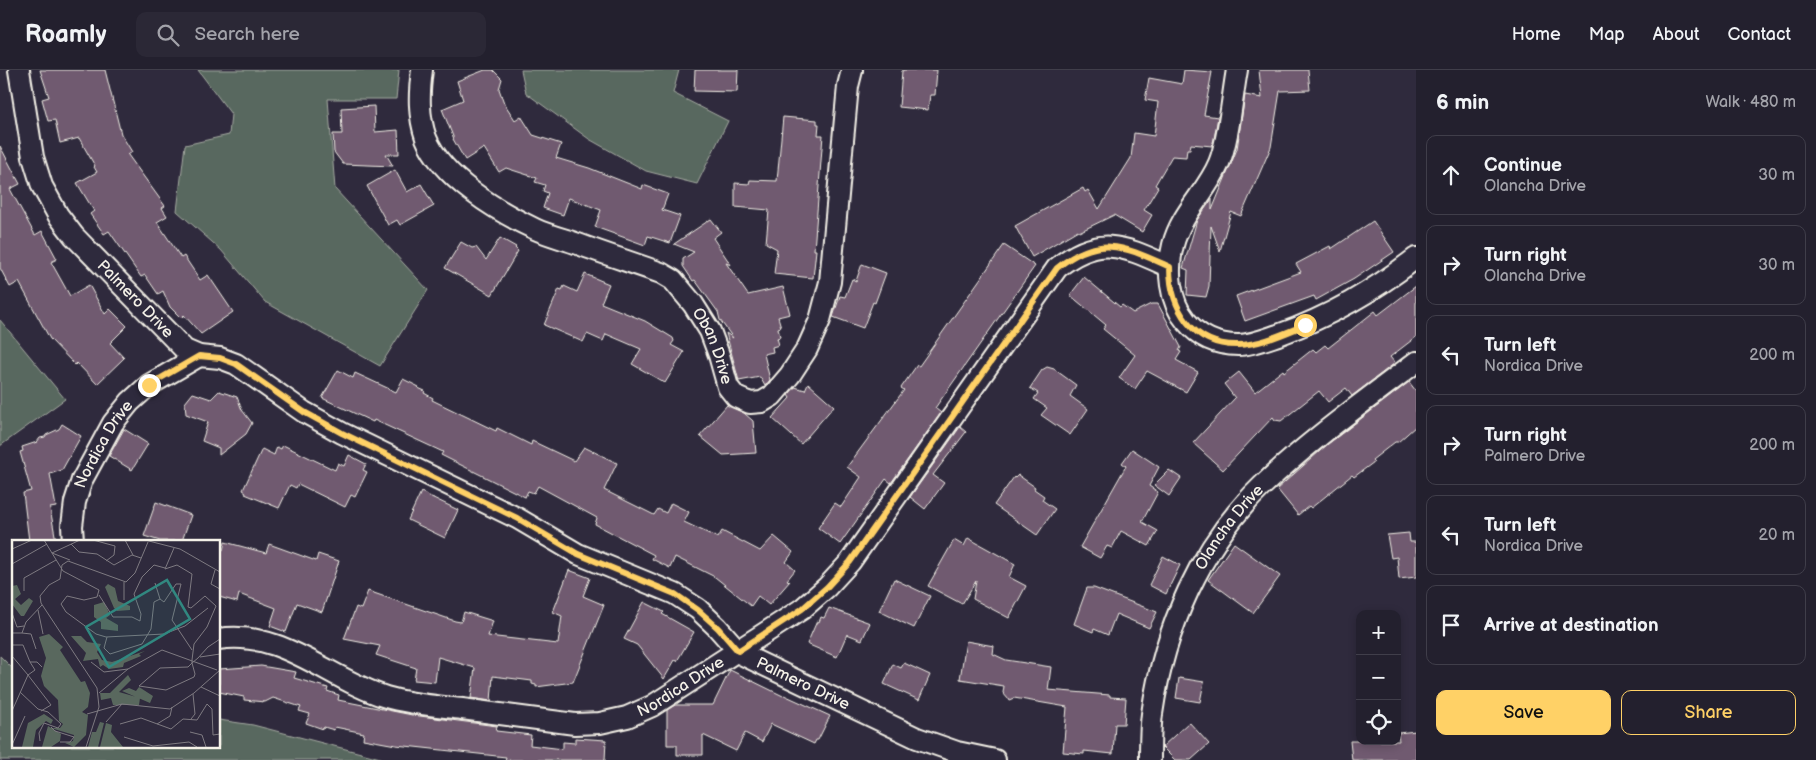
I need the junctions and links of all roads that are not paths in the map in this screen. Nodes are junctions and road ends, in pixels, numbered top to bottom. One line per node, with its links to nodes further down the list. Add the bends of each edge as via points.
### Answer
1 (19, 70): 7 (street, Palmero Drive, via 33,157 42,186 58,215 74,236 185,350)
2 (422, 70): 3 (street, Oban Drive, via 419,96 422,124 436,157 452,176 476,195 536,230 673,280 710,331 728,387 739,399 750,403 762,402 772,396 790,375 820,320 830,282)
3 (852, 70)
4 (1237, 70): 6 (street, via 1220,161 1210,182 1182,222 1173,245)
5 (1416, 258): 6 (street, via 1351,303 1305,325 1265,340 1240,345 1222,344 1193,329 1181,315 1173,296)
6 (1170, 267): 11 (street, Nordica Drive, via 1134,251 1106,246 1087,249 1057,268 850,562 802,609)
7 (199, 356): 9 (street, Nordica Drive, via 149,385 113,423 82,480 75,502); 11 (street, Palmero Drive, via 236,364 304,412 342,433 517,518 578,554 675,594 718,628)
8 (1416, 362): 13 (street, Olancha Drive, via 1291,460 1254,494 1211,549 1188,589 1168,642 1152,716)
9 (73, 540)
10 (220, 639): 11 (street, Nordica Drive, via 253,640 282,648 386,697 417,704 575,724 627,717 652,706)
11 (738, 651): 12 (street, Palmero Drive, via 917,738 957,752)
12 (995, 760)
13 (1150, 760)

